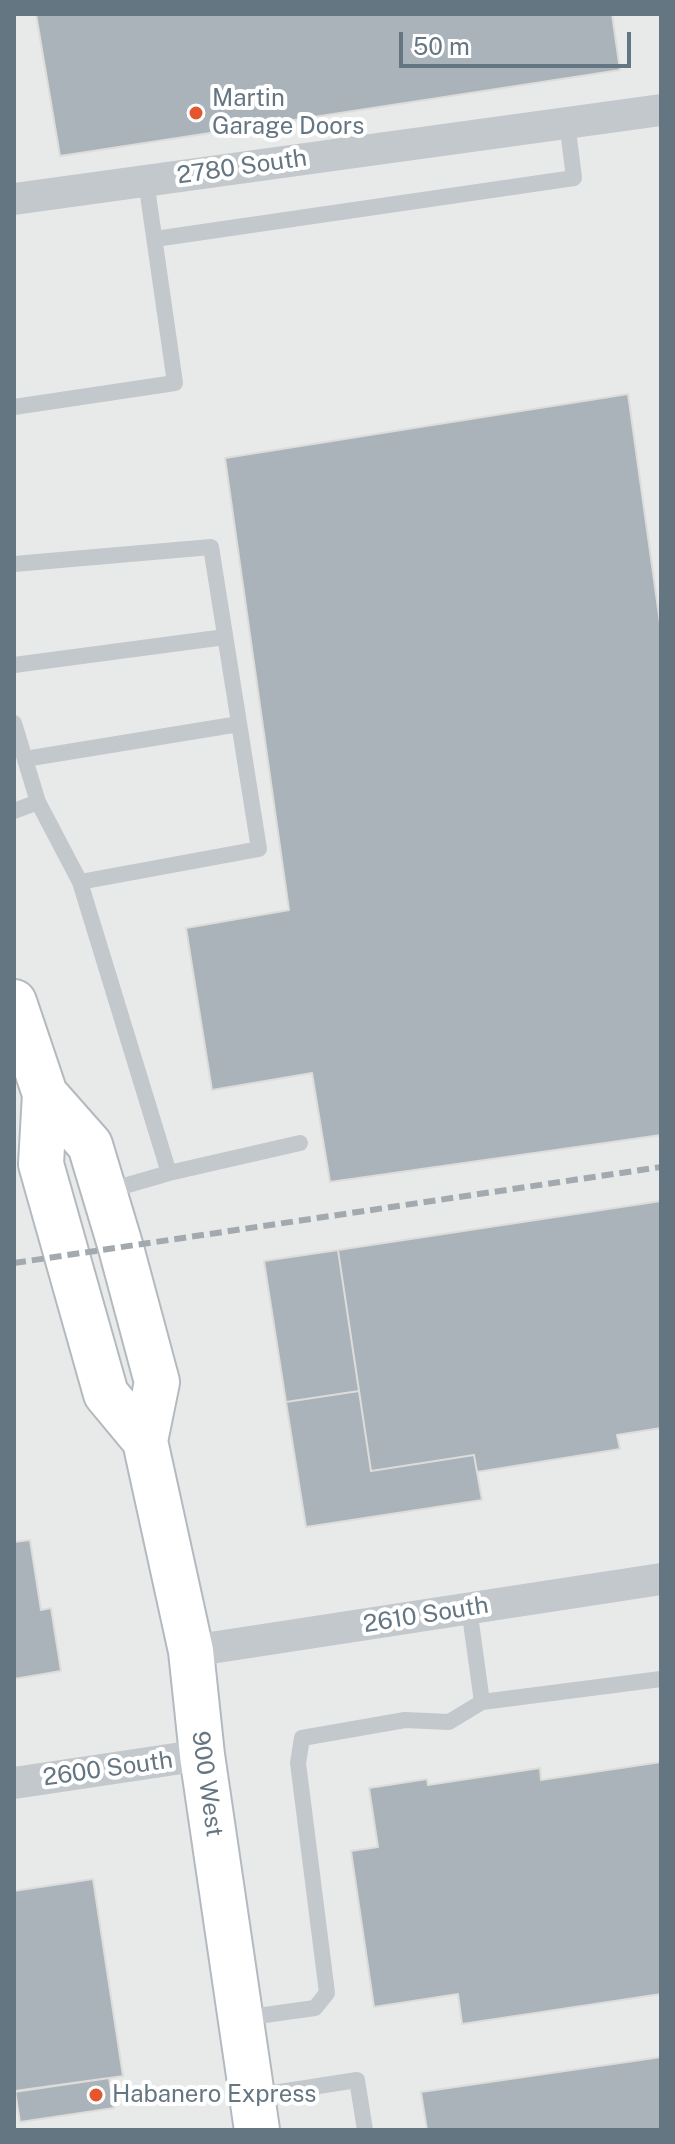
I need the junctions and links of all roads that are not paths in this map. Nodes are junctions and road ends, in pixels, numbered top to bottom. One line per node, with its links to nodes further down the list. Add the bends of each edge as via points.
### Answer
1 (661, 110): 2 (street, 2780 South)
2 (567, 122): 3 (street, 2780 South); 5 (lane, via 574,178)
3 (146, 181): 4 (street, 2780 South); 5 (lane)
4 (14, 199)
5 (155, 239): 6 (lane, via 175,383)
6 (14, 407)
7 (14, 564): 8 (lane, via 211,547)
8 (225, 637): 9 (lane); 11 (lane)
9 (14, 665)
10 (14, 723): 12 (lane)
11 (239, 724): 12 (lane); 15 (lane, via 259,849)
12 (25, 759): 13 (lane)
13 (38, 802): 14 (lane); 15 (lane)
14 (14, 811)
15 (80, 882): 19 (lane)
16 (14, 1002): 17 (main road, 900 West)
17 (45, 1094): 20 (main road, 900 West, via 90,1145); 21 (main road, 900 West, via 41,1164 106,1394)
18 (300, 1143): 19 (lane)
19 (169, 1173): 20 (lane)
20 (105, 1192): 21 (main road, 900 West, via 157,1382)
21 (145, 1441): 24 (main road, 900 West)
22 (661, 1579): 23 (street, 2610 South)
23 (469, 1608): 24 (street, 2610 South); 26 (lane)
24 (191, 1651): 27 (main road, 900 West)
25 (661, 1679): 26 (lane)
26 (482, 1702): 29 (lane, via 449,1722 405,1720 302,1738 298,1763 327,1993 315,2008)
27 (202, 1755): 28 (street, 2600 South); 29 (main road, 900 West)
28 (14, 1783)
29 (242, 2018): 30 (main road, 900 West)
30 (255, 2113): 31 (lane, via 357,2080)
31 (365, 2130)

